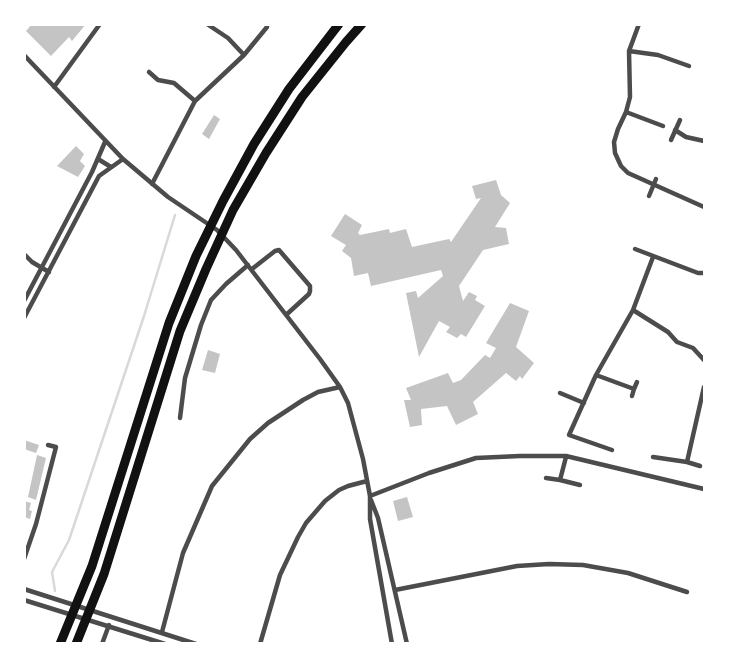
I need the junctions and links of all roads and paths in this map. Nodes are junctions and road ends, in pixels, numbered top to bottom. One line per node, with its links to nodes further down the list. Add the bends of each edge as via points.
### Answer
1 (100, 24): 12 (street)
2 (207, 24): 9 (street)
3 (339, 24): 70 (highway, via 254,144 196,256 169,323 92,566)
4 (362, 24): 71 (highway, via 302,97 233,210 180,331 104,574)
5 (639, 24): 7 (street)
6 (267, 27): 9 (street)
7 (629, 51): 10 (street); 14 (street)
8 (24, 55): 12 (street)
9 (244, 55): 13 (street)
10 (689, 66)
11 (149, 72): 13 (street, via 158,80 174,83)
12 (54, 87): 20 (street)
13 (195, 101): 25 (street)
14 (626, 112): 16 (street); 26 (street, via 614,142 615,153 628,173)
15 (680, 120): 17 (street)
16 (663, 126)
17 (676, 130): 18 (street); 19 (street)
18 (671, 140)
19 (705, 141)
20 (105, 142): 21 (street); 22 (street)
21 (97, 159): 23 (street); 33 (street)
22 (123, 159): 23 (street); 25 (street)
23 (111, 167): 34 (street, via 99,176)
24 (656, 179): 26 (street)
25 (152, 184): 32 (street, via 217,230)
26 (654, 186): 27 (street); 28 (street)
27 (649, 196)
28 (705, 207)
29 (635, 249): 31 (street)
30 (24, 254): 33 (street)
31 (653, 257): 35 (street); 37 (street)
32 (250, 267): 38 (street); 38 (street, via 279,250 310,286 309,294); 50 (street, via 211,300 185,378)
33 (42, 268): 34 (street); 36 (street)
34 (49, 272): 39 (street)
35 (705, 273)
36 (24, 301)
37 (633, 310): 40 (street); 41 (street)
38 (286, 315): 43 (street)
39 (24, 318)
40 (705, 360)
41 (596, 375): 45 (street); 48 (street)
42 (637, 382): 45 (street)
43 (340, 387): 59 (street, via 355,422); 69 (street, via 318,392 268,423 212,486 183,553)
44 (705, 387): 49 (street)
45 (634, 390): 47 (street)
46 (560, 393): 48 (street)
47 (632, 396)
48 (584, 403): 52 (street, via 569,435)
49 (703, 403): 55 (street)
50 (180, 418)
51 (48, 445): 63 (street, via 56,447)
52 (612, 450)
53 (566, 457): 58 (street); 61 (street); 62 (street, via 475,458)
54 (653, 457): 55 (street)
55 (687, 462): 56 (street)
56 (700, 466)
57 (546, 478): 58 (street)
58 (560, 480): 60 (street)
59 (367, 481): 62 (street); 75 (street, via 339,490 306,523 280,575)
60 (580, 485)
61 (705, 489)
62 (370, 496): 65 (street); 76 (street)
63 (24, 559)
64 (24, 589): 69 (street)
65 (395, 590): 66 (street, via 549,564 628,573); 77 (street)
66 (687, 592)
67 (24, 600): 68 (street)
68 (109, 625): 72 (street); 73 (street)
69 (162, 632): 74 (street)
70 (60, 643)
71 (76, 643)
72 (102, 643)
73 (162, 643)
74 (196, 643)
75 (260, 643)
76 (392, 643)
77 (407, 643)

